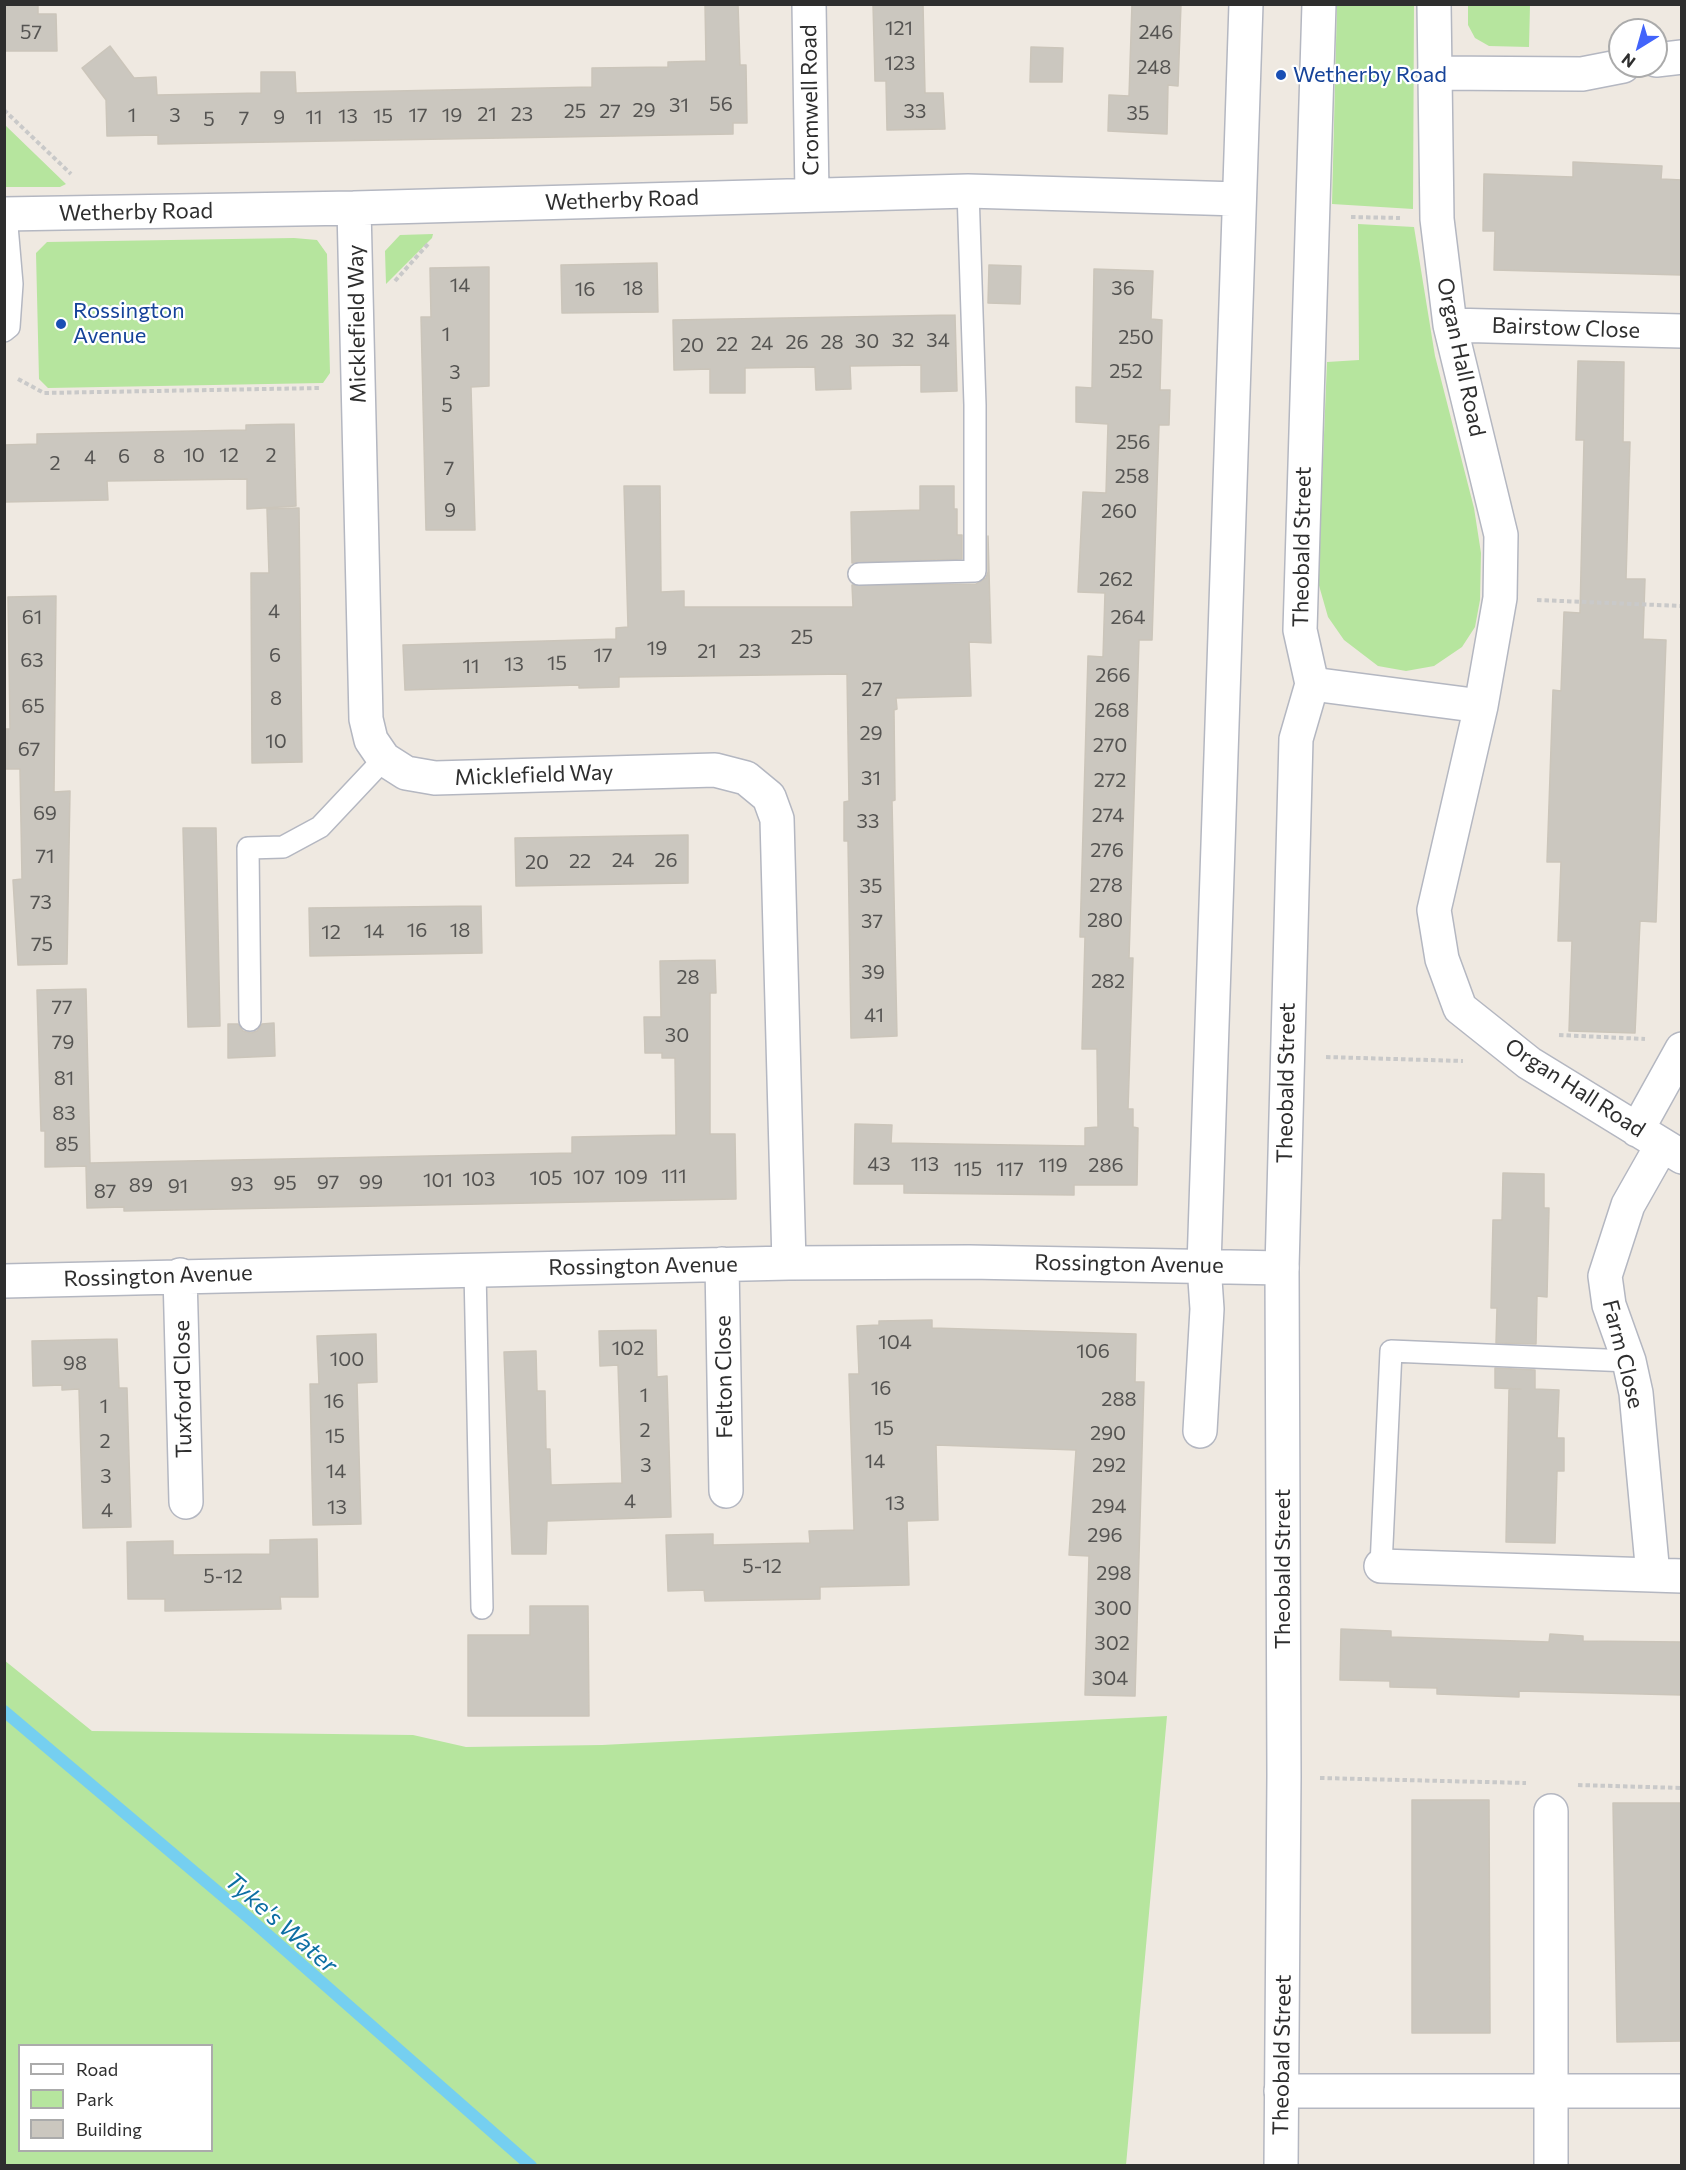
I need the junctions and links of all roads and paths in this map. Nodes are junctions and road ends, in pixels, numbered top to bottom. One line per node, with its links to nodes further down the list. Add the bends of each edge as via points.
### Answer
1 (809, 4): 10 (street, Cromwell Road)
2 (1245, 4): 11 (street)
3 (1319, 4): 14 (street, Theobald Street)
4 (1434, 4): 6 (street, Organ Hall Road)
5 (1608, 69): 6 (street, via 1582,74)
6 (1434, 73): 15 (street, Organ Hall Road)
7 (4, 110): 8 (path)
8 (80, 183)
9 (968, 191): 10 (street, Wetherby Road); 11 (street, Wetherby Road); 23 (lane, via 975,405 975,571)
10 (812, 195): 12 (street, Wetherby Road)
11 (1239, 199): 37 (street)
12 (354, 208): 13 (street, Wetherby Road); 22 (street, Micklefield Way)
13 (5, 214): 19 (lane, via 12,284 9,327)
14 (1313, 216): 15 (path); 26 (street, Theobald Street, via 1299,630)
15 (1437, 219): 18 (street, Organ Hall Road)
16 (435, 236): 17 (path)
17 (389, 287)
18 (1450, 325): 20 (street, Bairstow Close); 24 (street, Organ Hall Road, via 1501,535)
19 (4, 331)
20 (1682, 331)
21 (18, 379): 22 (path, via 44,393)
22 (358, 387): 28 (street, Micklefield Way, via 366,718 371,740)
23 (859, 574)
24 (1500, 598): 25 (path); 27 (street, Organ Hall Road)
25 (1682, 606)
26 (1312, 684): 27 (street); 31 (street, Theobald Street, via 1296,739)
27 (1481, 706): 33 (street, Organ Hall Road, via 1434,910 1442,959 1460,1008)
28 (384, 759): 29 (lane, via 320,828 283,847 248,848); 35 (street, Micklefield Way, via 406,772 435,778 716,770 746,778 769,797 777,819)
29 (250, 1020)
30 (1681, 1050): 33 (path, via 1654,1039 1554,1035); 34 (street, Farm Close)
31 (1286, 1056): 32 (path); 38 (street, Theobald Street)
32 (1472, 1062)
33 (1529, 1063): 34 (street, Organ Hall Road)
34 (1660, 1144): 42 (street, Farm Close, via 1628,1205 1605,1276 1609,1305)
35 (789, 1263): 36 (street, Rossington Avenue); 37 (street, Rossington Avenue)
36 (722, 1264): 39 (street, Rossington Avenue); 44 (street, Felton Close)
37 (1204, 1265): 38 (street, Rossington Avenue); 43 (street, via 1207,1309)
38 (1282, 1268): 49 (street, Theobald Street)
39 (475, 1270): 40 (street, Rossington Avenue); 48 (lane)
40 (180, 1275): 41 (street, Rossington Avenue); 45 (street, Tuxford Close)
41 (4, 1281)
42 (1629, 1361): 46 (lane, via 1391,1351); 47 (street, Farm Close)
43 (1200, 1431)
44 (726, 1491)
45 (186, 1502)
46 (1381, 1566): 47 (street, Farm Close)
47 (1667, 1576)
48 (482, 1608)
49 (1284, 1776): 50 (path); 54 (street, Theobald Street)
50 (1529, 1783)
51 (1576, 1785): 52 (path)
52 (1682, 1788)
53 (1551, 1811): 55 (street)
54 (1281, 2091): 55 (street); 57 (street, Theobald Street)
55 (1551, 2091): 56 (street); 58 (street)
56 (1682, 2091)
57 (1281, 2166)
58 (1551, 2166)

